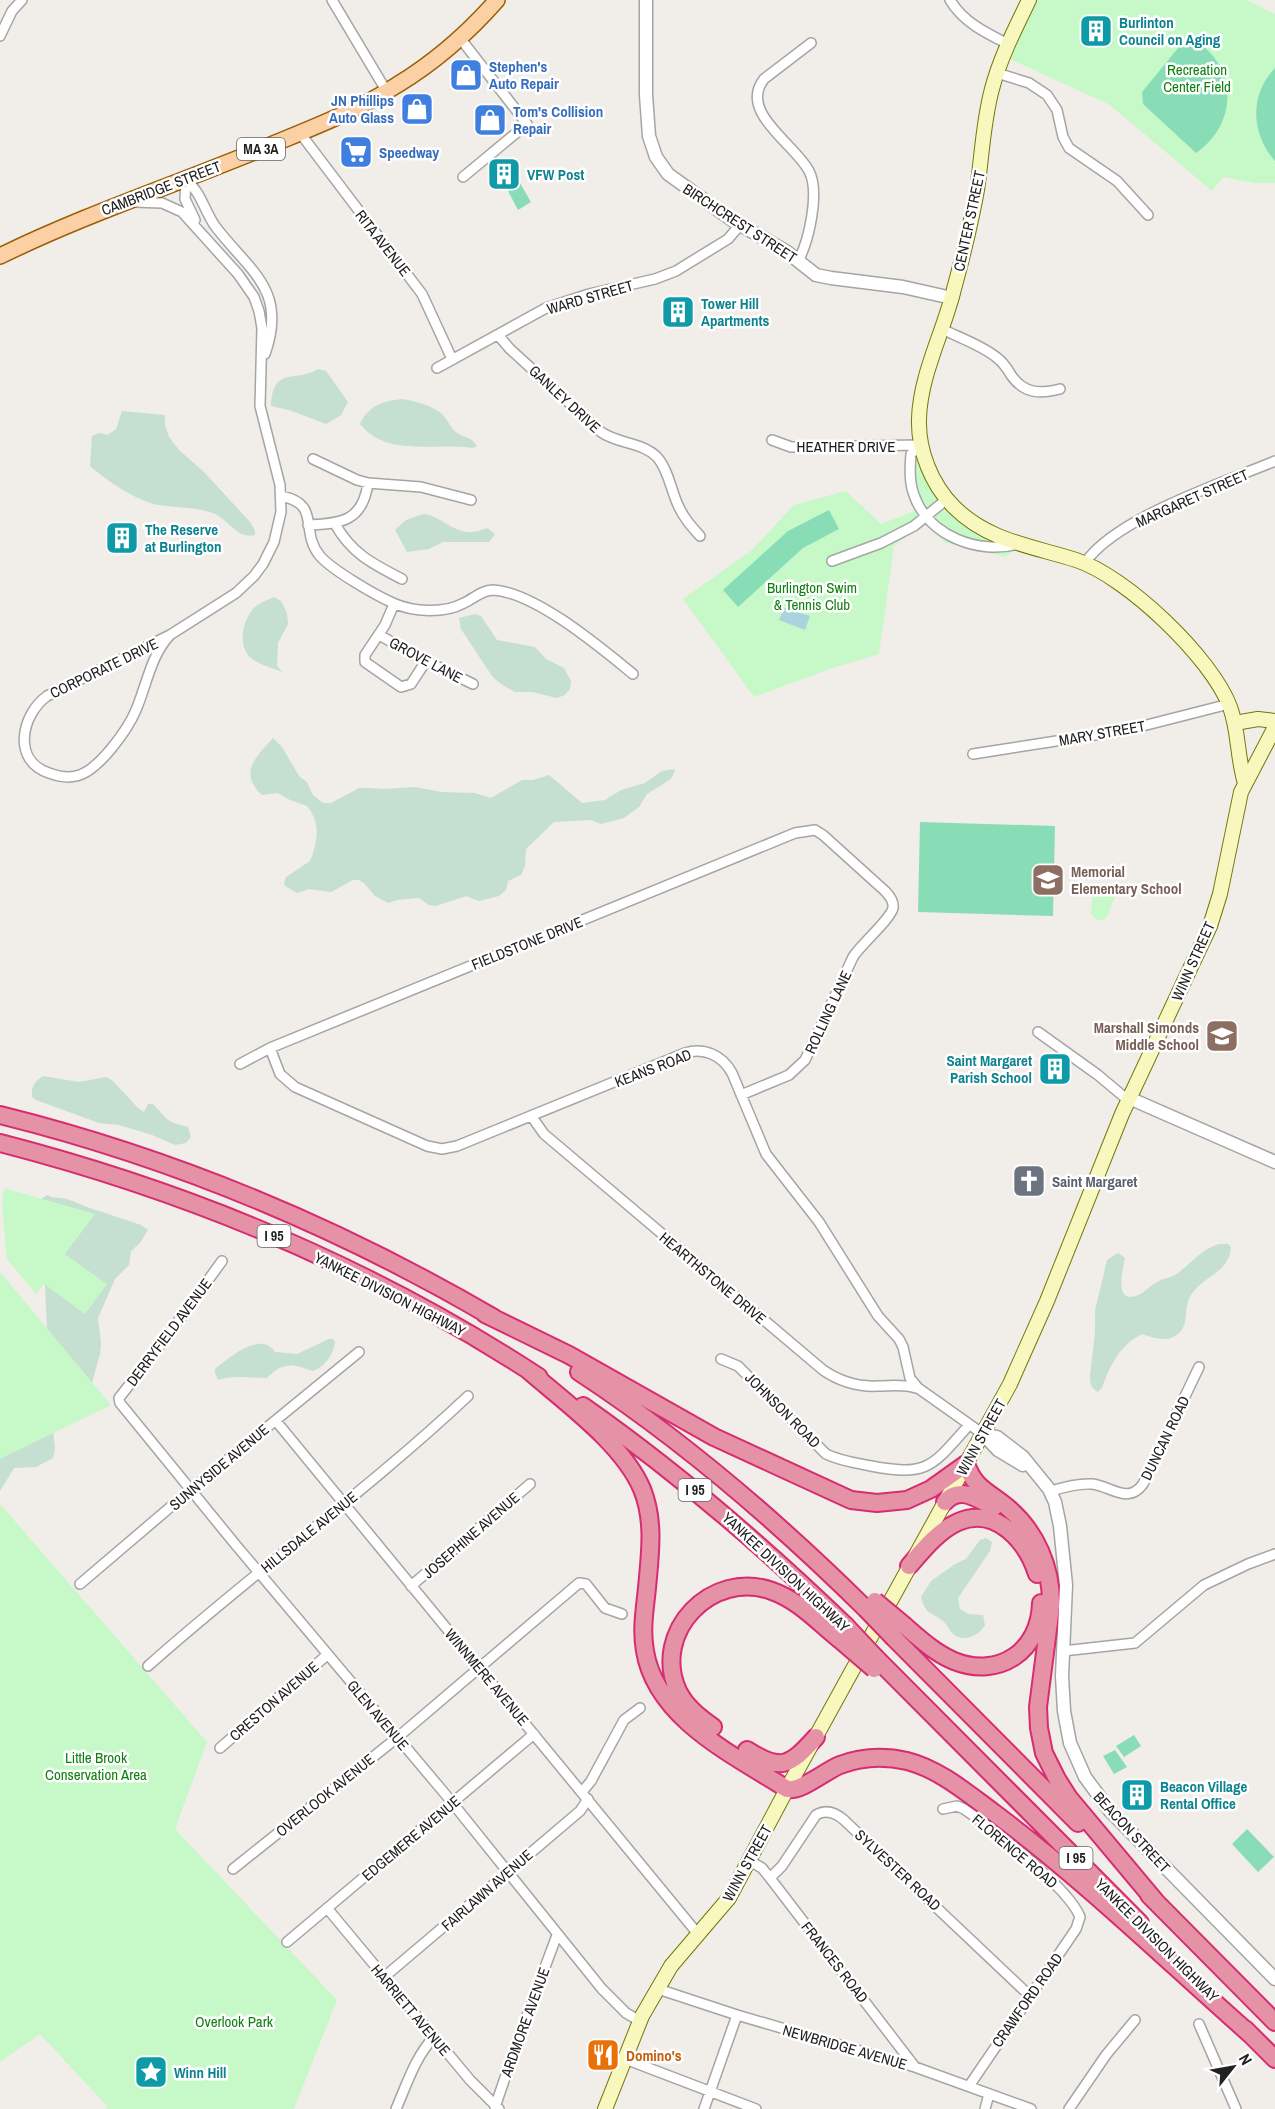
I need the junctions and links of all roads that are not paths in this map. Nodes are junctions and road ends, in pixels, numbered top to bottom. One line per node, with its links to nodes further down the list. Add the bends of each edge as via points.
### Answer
1 (22, 0): 7 (street)
2 (332, 0): 12 (street)
3 (497, 0): 8 (main road, CAMBRIDGE STREET / MA 3A)
4 (646, 0): 18 (street, BIRCHCREST STREET, via 647,121 654,153 677,182)
5 (950, 0): 10 (street, via 968,21)
6 (1029, 0): 10 (main road, CENTER STREET)
7 (0, 36)
8 (460, 38): 12 (main road, CAMBRIDGE STREET / MA 3A); 14 (street, via 527,124)
9 (811, 44): 21 (street, via 764,79 756,96 760,111 812,178 809,233)
10 (1008, 44): 11 (main road, CENTER STREET)
11 (997, 73): 17 (street, via 1029,83 1047,95 1057,110 1062,137 1070,148 1117,181); 22 (main road, CENTER STREET)
12 (387, 92): 13 (main road, CAMBRIDGE STREET / MA 3A)
13 (300, 133): 15 (main road, CAMBRIDGE STREET / MA 3A); 25 (street, RITA AVENUE, via 422,294)
14 (463, 177)
15 (186, 180): 16 (main road, CAMBRIDGE STREET / MA 3A); 19 (street, CORPORATE DRIVE, via 185,199); 26 (street, CORPORATE DRIVE, via 196,189 218,229 265,287 272,327)
16 (125, 202): 19 (street, CORPORATE DRIVE, via 175,208); 20 (main road, CAMBRIDGE STREET / MA 3A)
17 (1148, 214)
18 (740, 225): 21 (street, BIRCHCREST STREET); 24 (street, WARD STREET, via 729,238 676,271 560,302)
19 (208, 241): 26 (street, CORPORATE DRIVE, via 254,297 261,321)
20 (0, 256)
21 (798, 261): 22 (street, BIRCHCREST STREET, via 820,277 903,286)
22 (952, 298): 23 (main road, CENTER STREET)
23 (942, 329): 28 (street, via 995,356 1026,390 1041,393); 30 (main road, CENTER STREET, via 921,401)
24 (498, 334): 25 (street, WARD STREET); 40 (street, GANLEY DRIVE, via 601,432 645,449 657,458 682,514)
25 (452, 359): 27 (street, WARD STREET)
26 (262, 362): 34 (street, CORPORATE DRIVE, via 260,406)
27 (437, 368)
28 (1060, 389)
29 (772, 440): 30 (street, HEATHER DRIVE, via 791,447)
30 (921, 445): 35 (main road, CENTER STREET, via 931,473); 37 (street, CENTER STREET, via 911,454 911,479 915,499)
31 (313, 459): 33 (street)
32 (1275, 461): 43 (street, MARGARET STREET, via 1152,513 1110,539)
33 (368, 483): 36 (street, via 422,487); 38 (street, via 367,495 357,513)
34 (281, 496): 39 (street, via 302,504); 46 (street, CORPORATE DRIVE, via 274,542 254,576 228,599)
35 (947, 499): 37 (street); 41 (main road, CENTER STREET, via 981,529)
36 (471, 500)
37 (927, 517): 41 (street, CENTER STREET, via 966,543 991,547); 42 (street, via 881,543)
38 (335, 524): 39 (street); 44 (street, via 353,550)
39 (308, 525): 45 (street, via 312,542 323,560)
40 (699, 536)
41 (1018, 544): 43 (main road, CENTER STREET)
42 (832, 561)
43 (1084, 563): 51 (main road, CENTER STREET, via 1114,579 1179,635 1206,666)
44 (402, 579)
45 (394, 604): 47 (street); 49 (street, via 440,610 487,591 508,594 554,614)
46 (170, 635): 46 (street, CORPORATE DRIVE, via 41,701 32,712 24,736 24,749 33,764 47,772 75,776 101,760 132,718 156,654)
47 (379, 635): 48 (street, GROVE LANE); 48 (street, via 365,655 365,662 401,687 411,684)
48 (426, 661): 50 (street, GROVE LANE)
49 (633, 674)
50 (473, 684)
51 (1229, 704): 53 (main road, CENTER STREET); 55 (street, MARY STREET, via 1127,730)
52 (1275, 721): 53 (main road)
53 (1235, 723): 56 (main road, CENTER STREET)
54 (1275, 727): 56 (main road, WINN STREET)
55 (973, 754)
56 (1245, 783): 62 (main road, WINN STREET, via 1212,920)
57 (893, 904): 59 (street, FIELDSTONE DRIVE, via 885,891 816,831 795,833); 61 (street, ROLLING LANE, via 889,916 853,957 805,1060 789,1075)
58 (1038, 1032): 62 (street)
59 (270, 1048): 60 (street, FIELDSTONE DRIVE); 64 (street, KEANS ROAD, via 280,1074 295,1087 431,1147 454,1148)
60 (240, 1064)
61 (741, 1095): 64 (street, KEANS ROAD, via 722,1059 696,1051); 73 (street, KEANS ROAD, via 766,1154 819,1222 876,1313 900,1342 910,1378)
62 (1129, 1098): 66 (street); 78 (main road, WINN STREET, via 1035,1329)
63 (0, 1115): 68 (highway, YANKEE DIVISION HIGHWAY / I 95, via 96,1141 255,1199 428,1280)
64 (532, 1117): 73 (street, HEARTHSTONE DRIVE, via 544,1134 823,1370 858,1385)
65 (0, 1143): 72 (highway, YANKEE DIVISION HIGHWAY / I 95, via 137,1183 256,1228 396,1294)
66 (1275, 1162)
67 (222, 1261): 75 (street, DERRYFIELD AVENUE, via 119,1398)
68 (485, 1314): 79 (highway, via 568,1354 731,1446 851,1500 906,1500 931,1489); 92 (highway, YANKEE DIVISION HIGHWAY / I 95, bridge, via 589,1378 651,1423 843,1575)
69 (359, 1352): 76 (street, SUNNYSIDE AVENUE)
70 (721, 1359): 77 (street, JOHNSON ROAD, via 738,1366 826,1454 842,1460 917,1470 937,1460)
71 (1199, 1367): 82 (street, DUNCAN ROAD, via 1139,1489 1120,1494 1088,1484)
72 (529, 1371): 93 (highway, YANKEE DIVISION HIGHWAY / I 95, via 693,1488 768,1552); 103 (highway, via 609,1443 642,1490 651,1531 644,1644 650,1671 663,1697 700,1732)
73 (918, 1388): 77 (street, KEANS ROAD)
74 (468, 1396): 84 (street, HILLSDALE AVENUE)
75 (120, 1403): 81 (street, GLEN AVENUE)
76 (276, 1421): 81 (street, SUNNYSIDE AVENUE); 84 (street, WINNMERE AVENUE)
77 (969, 1425): 78 (street, KEANS ROAD)
78 (983, 1434): 79 (main road, WINN STREET); 82 (street, BEACON STREET, via 1004,1441)
79 (966, 1464): 83 (main road, WINN STREET); 85 (highway, via 978,1486 1006,1506)
80 (530, 1484): 90 (street, JOSEPHINE AVENUE)
81 (190, 1490): 88 (street, GLEN AVENUE); 89 (street, SUNNYSIDE AVENUE)
82 (1051, 1491): 94 (street, BEACON STREET, via 1065,1570)
83 (945, 1502): 85 (highway, via 954,1494 965,1493 1006,1513); 87 (main road, WINN STREET)
84 (344, 1504): 88 (street, HILLSDALE AVENUE); 90 (street, WINNMERE AVENUE)
85 (1027, 1529): 111 (highway, via 1045,1562 1051,1588 1038,1715 1044,1753 1070,1798)
86 (1275, 1554): 94 (street, via 1204,1585 1136,1643)
87 (909, 1566): 92 (highway, via 957,1523 974,1519 993,1522 1014,1534 1029,1554 1038,1579 1041,1607 1035,1631 1024,1648 1010,1659 989,1666 971,1666 951,1659); 101 (main road, WINN STREET)
88 (259, 1573): 95 (street, GLEN AVENUE); 96 (street, HILLSDALE AVENUE)
89 (80, 1584)
90 (411, 1586): 97 (street, WINNMERE AVENUE)
91 (622, 1614): 97 (street, OVERLOOK AVENUE, via 605,1608 583,1582)
92 (900, 1632): 111 (highway, YANKEE DIVISION HIGHWAY / I 95)
93 (842, 1633): 101 (highway, via 791,1600 765,1588 749,1586 721,1590 699,1603 683,1621 673,1645 674,1676 686,1703 702,1719 753,1754 772,1763 787,1763); 126 (highway, YANKEE DIVISION HIGHWAY / I 95, bridge, via 954,1735)
94 (1063, 1651): 118 (street, BEACON STREET, via 1066,1725 1073,1752 1089,1785)
95 (327, 1655): 100 (street, GLEN AVENUE); 102 (street, CRESTON AVENUE)
96 (148, 1666)
97 (479, 1668): 99 (street, WINNMERE AVENUE); 100 (street, OVERLOOK AVENUE)
98 (640, 1708): 104 (street, FAIRLAWN AVENUE, via 623,1721)
99 (534, 1734): 104 (street, WINNMERE AVENUE); 105 (street, EDGEMERE AVENUE)
100 (398, 1737): 105 (street, GLEN AVENUE); 108 (street, OVERLOOK AVENUE)
101 (816, 1737): 103 (main road, WINN STREET)
102 (220, 1748)
103 (787, 1789): 107 (main road, WINN STREET); 126 (highway, via 796,1790 842,1764 870,1758 907,1761 934,1772 1047,1854)
104 (585, 1795): 109 (street, FAIRLAWN AVENUE, via 580,1811); 114 (street, WINNMERE AVENUE)
105 (452, 1803): 109 (street, GLEN AVENUE); 112 (street, EDGEMERE AVENUE)
106 (943, 1809): 113 (street, FLORENCE ROAD, via 957,1806 968,1811 1056,1885)
107 (750, 1861): 110 (street, FRANCES ROAD); 114 (main road, WINN STREET, via 729,1898)
108 (233, 1869)
109 (508, 1872): 115 (street, GLEN AVENUE); 117 (street, FAIRLAWN AVENUE)
110 (770, 1878): 120 (street, SYLVESTER ROAD, via 816,1815 836,1814); 130 (street, FRANCES ROAD)
111 (1156, 1902): 124 (highway, YANKEE DIVISION HIGHWAY / I 95)
112 (327, 1908): 116 (street, EDGEMERE AVENUE); 117 (street, HARRIETT AVENUE)
113 (1078, 1912): 120 (street, CRAWFORD ROAD, via 1077,1929)
114 (698, 1934): 119 (main road, WINN STREET, via 671,1966)
115 (557, 1935): 123 (street, GLEN AVENUE, via 620,2009); 134 (street, ARDMORE AVENUE)
116 (287, 1942)
117 (383, 1978): 127 (street, HARRIETT AVENUE)
118 (1275, 1979)
119 (658, 1989): 121 (street, NEWBRIDGE AVENUE); 123 (main road, WINN STREET)
120 (1030, 1996): 131 (street, CRAWFORD ROAD)
121 (737, 2015): 130 (street, NEWBRIDGE AVENUE); 132 (street)
122 (1135, 2020): 141 (street)
123 (640, 2021): 128 (main road, WINN STREET)
124 (1275, 2022)
125 (1199, 2024): 142 (street)
126 (1251, 2035): 129 (highway, YANKEE DIVISION HIGHWAY / I 95)
127 (434, 2037): 134 (street, HARRIETT AVENUE); 135 (street, via 417,2060)
128 (625, 2059): 132 (street); 136 (main road, WINN STREET)
129 (1275, 2059)
130 (915, 2067): 131 (street, NEWBRIDGE AVENUE)
131 (969, 2086): 133 (street, NEWBRIDGE AVENUE)
132 (709, 2093): 137 (street); 138 (street)
133 (989, 2094): 139 (street); 140 (street, NEWBRIDGE AVENUE)
134 (496, 2108)
135 (396, 2109)
136 (605, 2109)
137 (704, 2109)
138 (756, 2109)
139 (985, 2109)
140 (1031, 2109)
141 (1069, 2109)
142 (1236, 2109)

